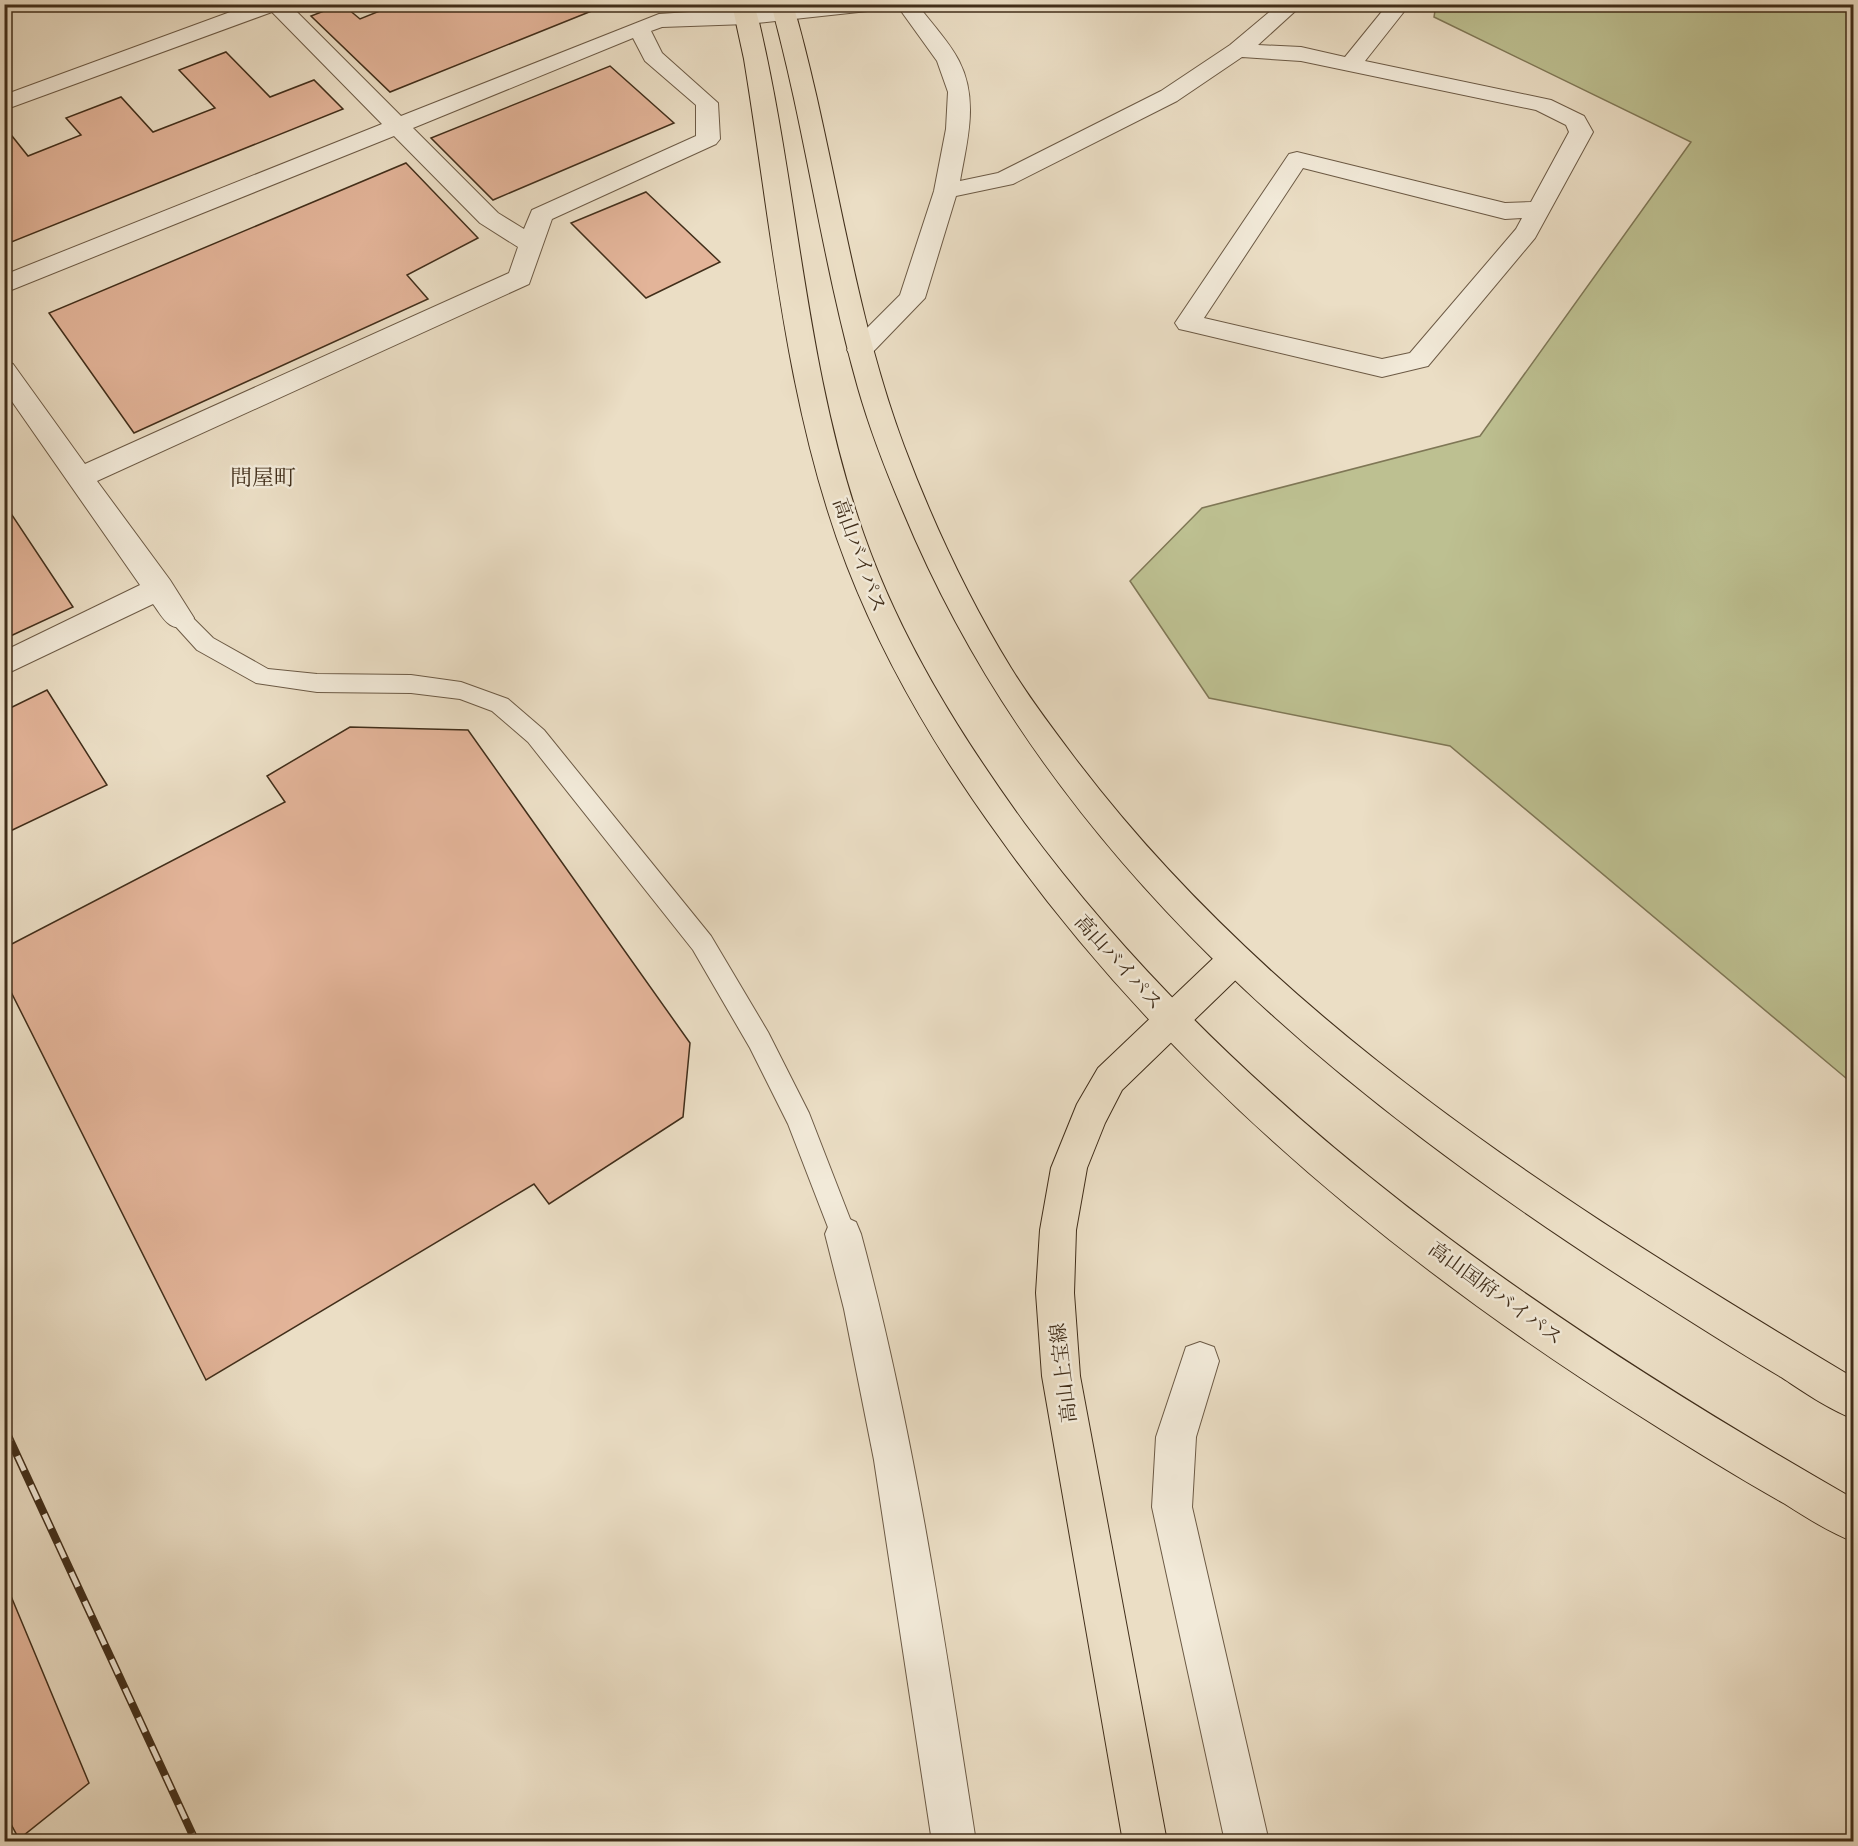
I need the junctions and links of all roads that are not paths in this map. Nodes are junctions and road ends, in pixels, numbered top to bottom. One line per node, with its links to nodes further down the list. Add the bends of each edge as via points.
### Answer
1 (274, 4): 11 (street); 12 (street)
2 (876, 4): 6 (street)
3 (906, 4): 13 (street, via 948,61 959,92 958,129)
4 (1293, 4): 9 (street)
5 (1400, 4): 10 (street)
6 (783, 9): 7 (street); 17 (main road, via 814,130)
7 (745, 11): 8 (street); 24 (main road, 高山バイパス, via 803,357 849,531 888,630 941,728 1006,827 1086,929)
8 (653, 18): 12 (street); 15 (street, via 653,56 707,103 708,139 541,215)
9 (1238, 50): 10 (street, via 1302,54); 13 (street, via 1169,96 1005,179)
10 (1351, 64): 14 (street, via 1543,105 1576,121 1581,132)
11 (4, 103)
12 (398, 125): 15 (street, via 489,218); 16 (street)
13 (946, 191): 17 (street, via 912,298)
14 (1539, 209): 14 (street, via 1526,232 1419,360 1383,368 1188,323 1297,159 1505,211)
15 (531, 244): 19 (street, via 520,278)
16 (4, 285)
17 (860, 350): 23 (main road, via 888,439 923,528 965,615 1019,707 1081,793 1150,876)
18 (4, 370): 19 (street)
19 (80, 477): 20 (street)
20 (160, 588): 21 (street); 22 (street)
21 (179, 618): 25 (lane, via 205,644 264,677 317,683 411,684 461,691 500,705 536,736 702,943 759,1040 800,1121)
22 (4, 664)
23 (1234, 960): 24 (main road, 高山上宝線); 27 (main road, via 1424,1118 1553,1212 1697,1306)
24 (1171, 1020): 28 (main road, 高山国府バイパス, via 1339,1174 1468,1276 1613,1376 1765,1473); 30 (main road, 高山上宝線, via 1110,1079 1090,1116 1070,1168 1058,1230 1055,1293 1060,1376)
25 (843, 1234): 29 (street, via 867,1319 891,1442)
26 (1200, 1361): 31 (street, via 1176,1437 1172,1507)
27 (1854, 1400)
28 (1854, 1522)
29 (954, 1842)
30 (1145, 1842)
31 (1246, 1842)

